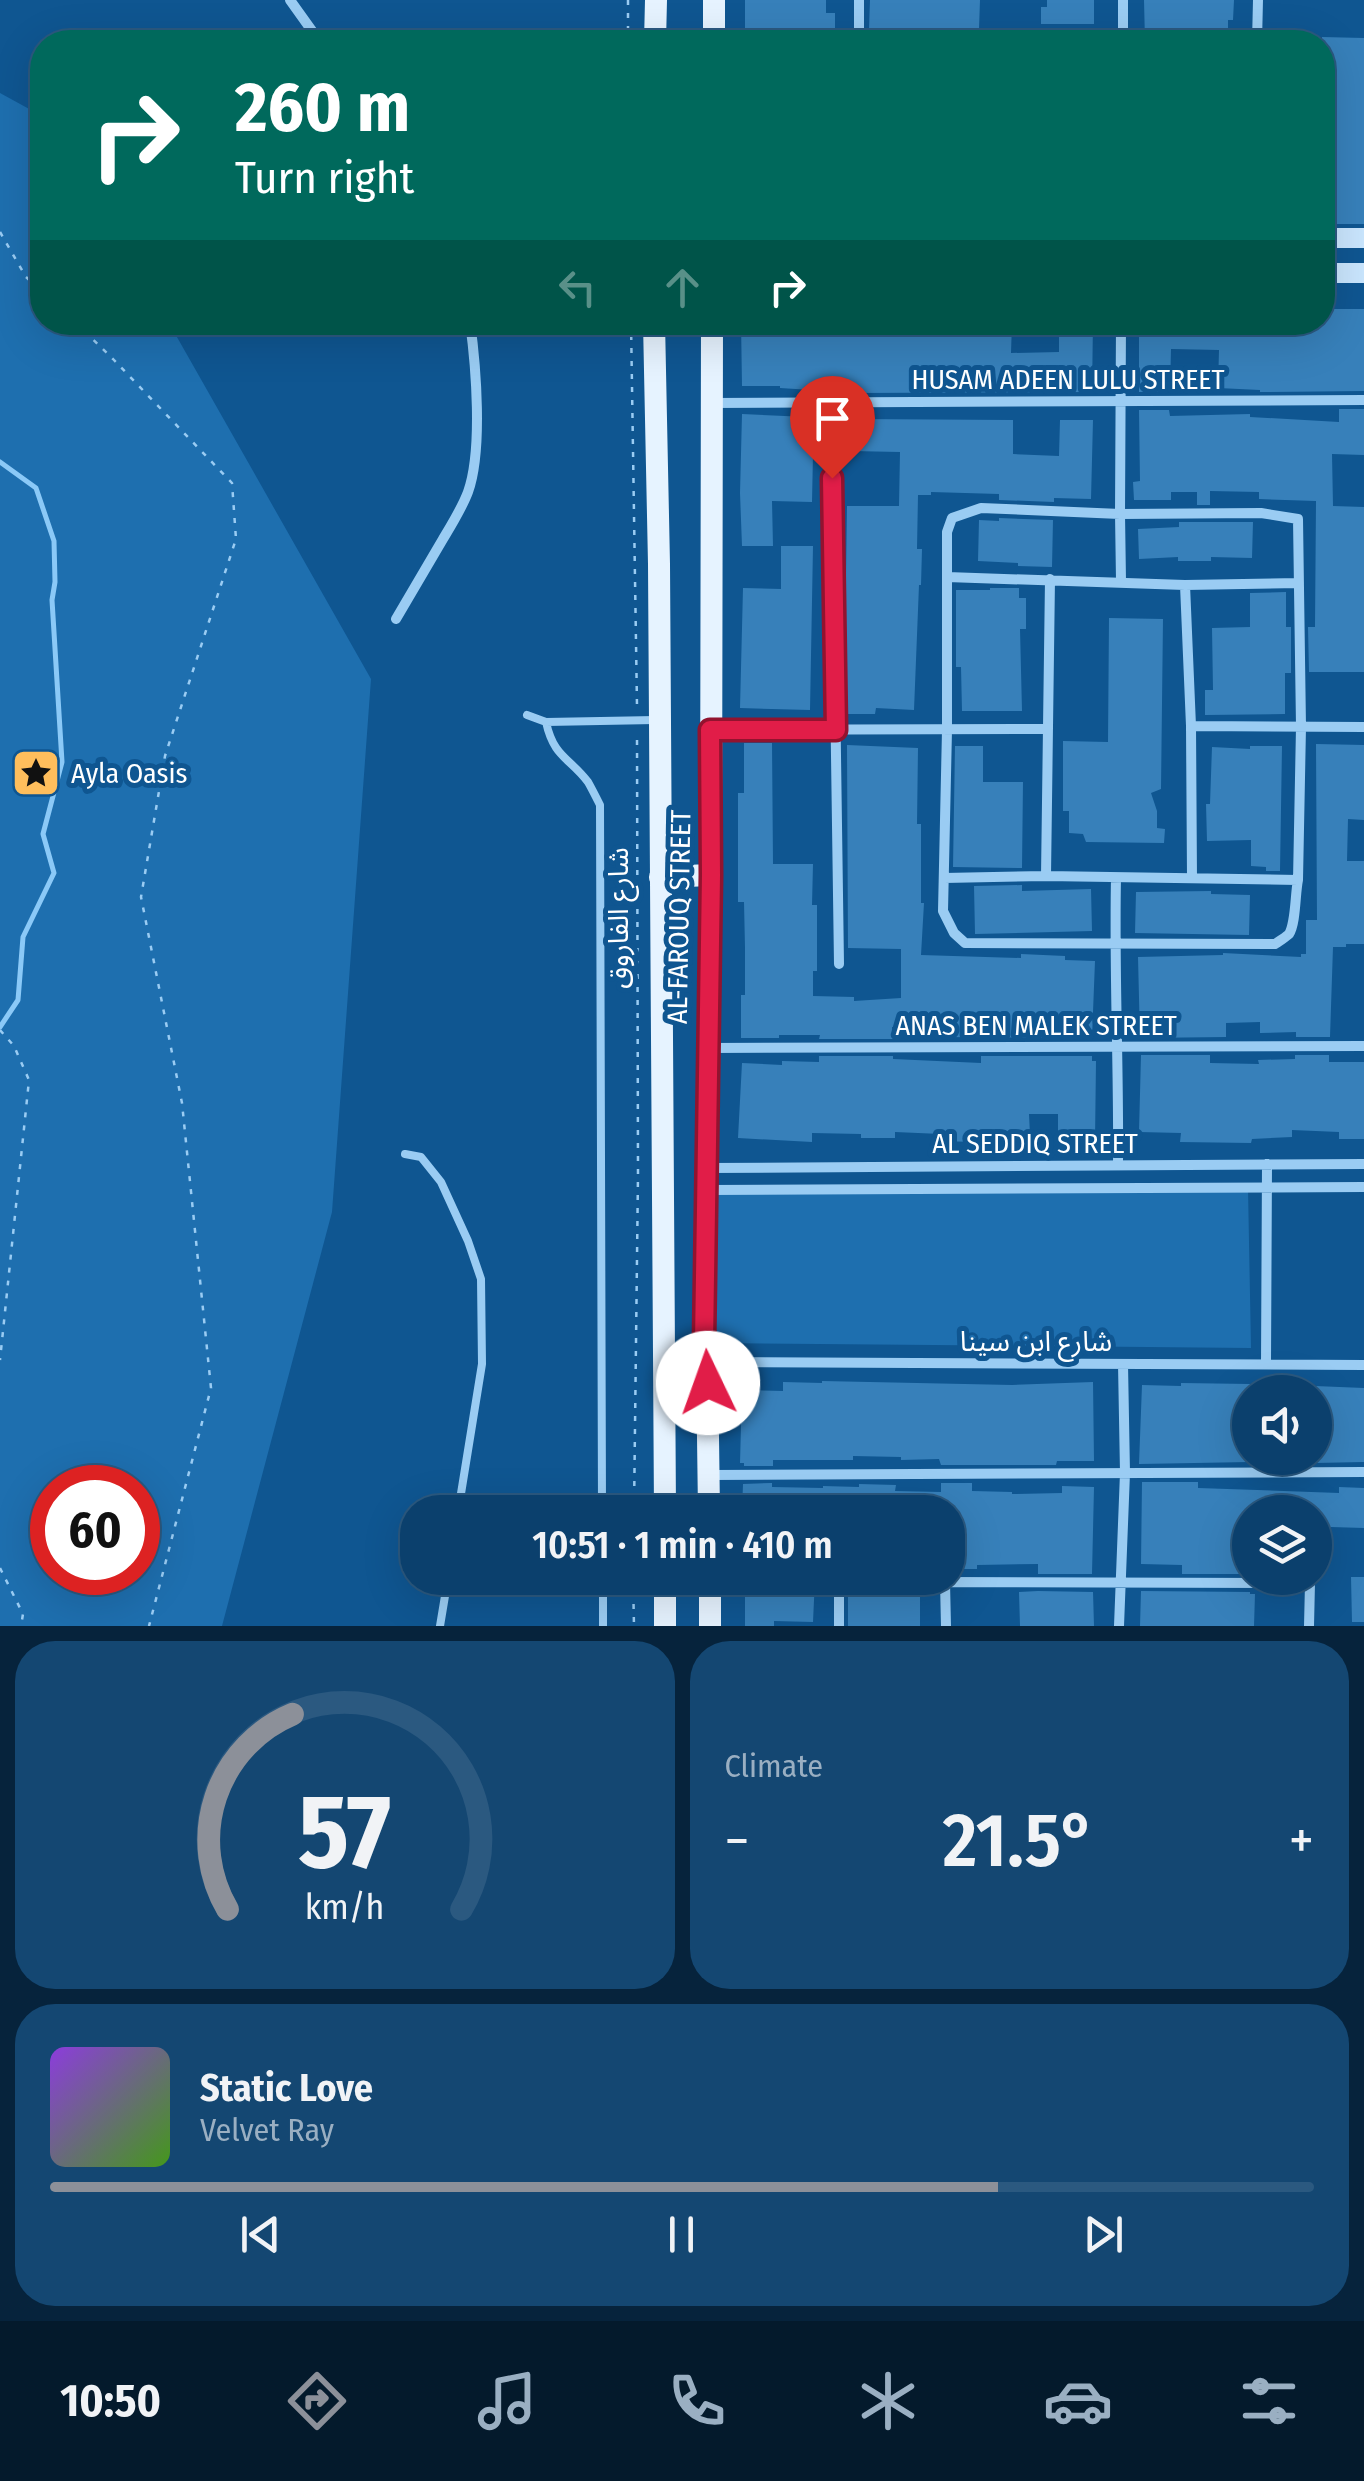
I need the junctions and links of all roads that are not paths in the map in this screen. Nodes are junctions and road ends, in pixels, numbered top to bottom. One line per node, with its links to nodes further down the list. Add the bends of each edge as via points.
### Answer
1 (290, 0): 7 (street)
2 (656, 0): 8 (main road)
3 (714, 0): 9 (main road)
4 (859, 0): 10 (street)
5 (1123, 0): 11 (street)
6 (1258, 0): 12 (street)
7 (311, 30)
8 (656, 30)
9 (714, 30)
10 (858, 30)
11 (1123, 30)
12 (1257, 30)
13 (1335, 238): 14 (main road)
14 (1364, 238)
15 (1335, 273): 16 (main road)
16 (1364, 273)
17 (471, 335): 31 (street, via 472,480)
18 (654, 335): 33 (main road, AL-FAROUQ STREET)
19 (712, 335): 23 (main road, AL-FAROUQ STREET)
20 (1121, 335): 22 (street)
21 (1364, 400): 22 (street, HUSAM ADEEN LULU STREET)
22 (1121, 401): 23 (street, HUSAM ADEEN LULU STREET); 25 (street)
23 (712, 403): 38 (main road, AL-FAROUQ STREET)
24 (832, 478): 39 (street)
25 (1120, 514): 26 (street, via 965,512 952,518 947,532); 28 (street); 29 (street, via 1298,519)
26 (947, 577): 27 (street); 40 (street)
27 (1050, 578): 28 (street); 41 (street)
28 (1122, 581): 30 (street)
29 (1298, 583): 30 (street); 36 (street)
30 (1185, 585): 35 (street)
31 (396, 620)
32 (527, 715): 34 (lane)
33 (648, 721): 34 (lane); 44 (main road, AL-FAROUQ STREET)
34 (546, 722): 69 (lane, via 558,754 600,804)
35 (1191, 726): 36 (street); 47 (street)
36 (1301, 727): 37 (street); 48 (street)
37 (1364, 728)
38 (710, 730): 39 (street); 42 (main road, AL-FAROUQ STREET)
39 (836, 730): 40 (street); 50 (street)
40 (947, 730): 41 (street); 45 (street)
41 (1048, 730): 43 (street)
42 (711, 875): 44 (main road); 53 (main road, AL-FAROUQ STREET)
43 (1046, 876): 45 (street); 46 (street)
44 (660, 877): 70 (main road, AL-FAROUQ STREET)
45 (944, 878): 49 (street, via 943,911 965,943)
46 (1116, 878): 47 (street); 49 (street)
47 (1192, 878): 48 (street)
48 (1298, 880): 49 (street, via 1289,935 1275,944)
49 (1115, 945): 52 (street)
50 (838, 964)
51 (1364, 1046): 52 (street, ANAS BEN MALEK STREET)
52 (1119, 1047): 53 (street, ANAS BEN MALEK STREET); 57 (street)
53 (708, 1048): 58 (main road, AL-FAROUQ STREET)
54 (405, 1154): 68 (lane, via 421,1158 441,1182 481,1279 482,1364)
55 (1267, 1164): 56 (street, AL SEDDIQ STREET); 57 (street, AL SEDDIQ STREET); 60 (street)
56 (1364, 1164)
57 (1118, 1165): 58 (street, AL SEDDIQ STREET)
58 (707, 1179): 60 (street, AL SEDDIQ STREET); 61 (main road, AL-FAROUQ STREET)
59 (1364, 1187): 60 (street, AL SEDDIQ STREET)
60 (1268, 1188): 63 (street)
61 (707, 1362): 62 (street, شارع ابن سينا); 67 (main road, AL-FAROUQ STREET)
62 (1123, 1364): 63 (street, شارع ابن سينا); 66 (street)
63 (1266, 1364): 64 (street, شارع ابن سينا)
64 (1364, 1364)
65 (1364, 1472): 66 (street)
66 (1124, 1473): 67 (street); 72 (street)
67 (708, 1475): 71 (main road, AL-FAROUQ STREET)
68 (461, 1495)
69 (602, 1495)
70 (665, 1495)
71 (709, 1495)
72 (1122, 1582): 81 (street, via 945,1582); 82 (street); 83 (street, via 1310,1583)
73 (445, 1595): 78 (lane)
74 (603, 1595): 79 (lane)
75 (839, 1595): 80 (street)
76 (665, 1617): 77 (main road)
77 (710, 1617)
78 (440, 1626)
79 (603, 1626)
80 (839, 1626)
81 (946, 1626)
82 (1119, 1626)
83 (1309, 1626)

